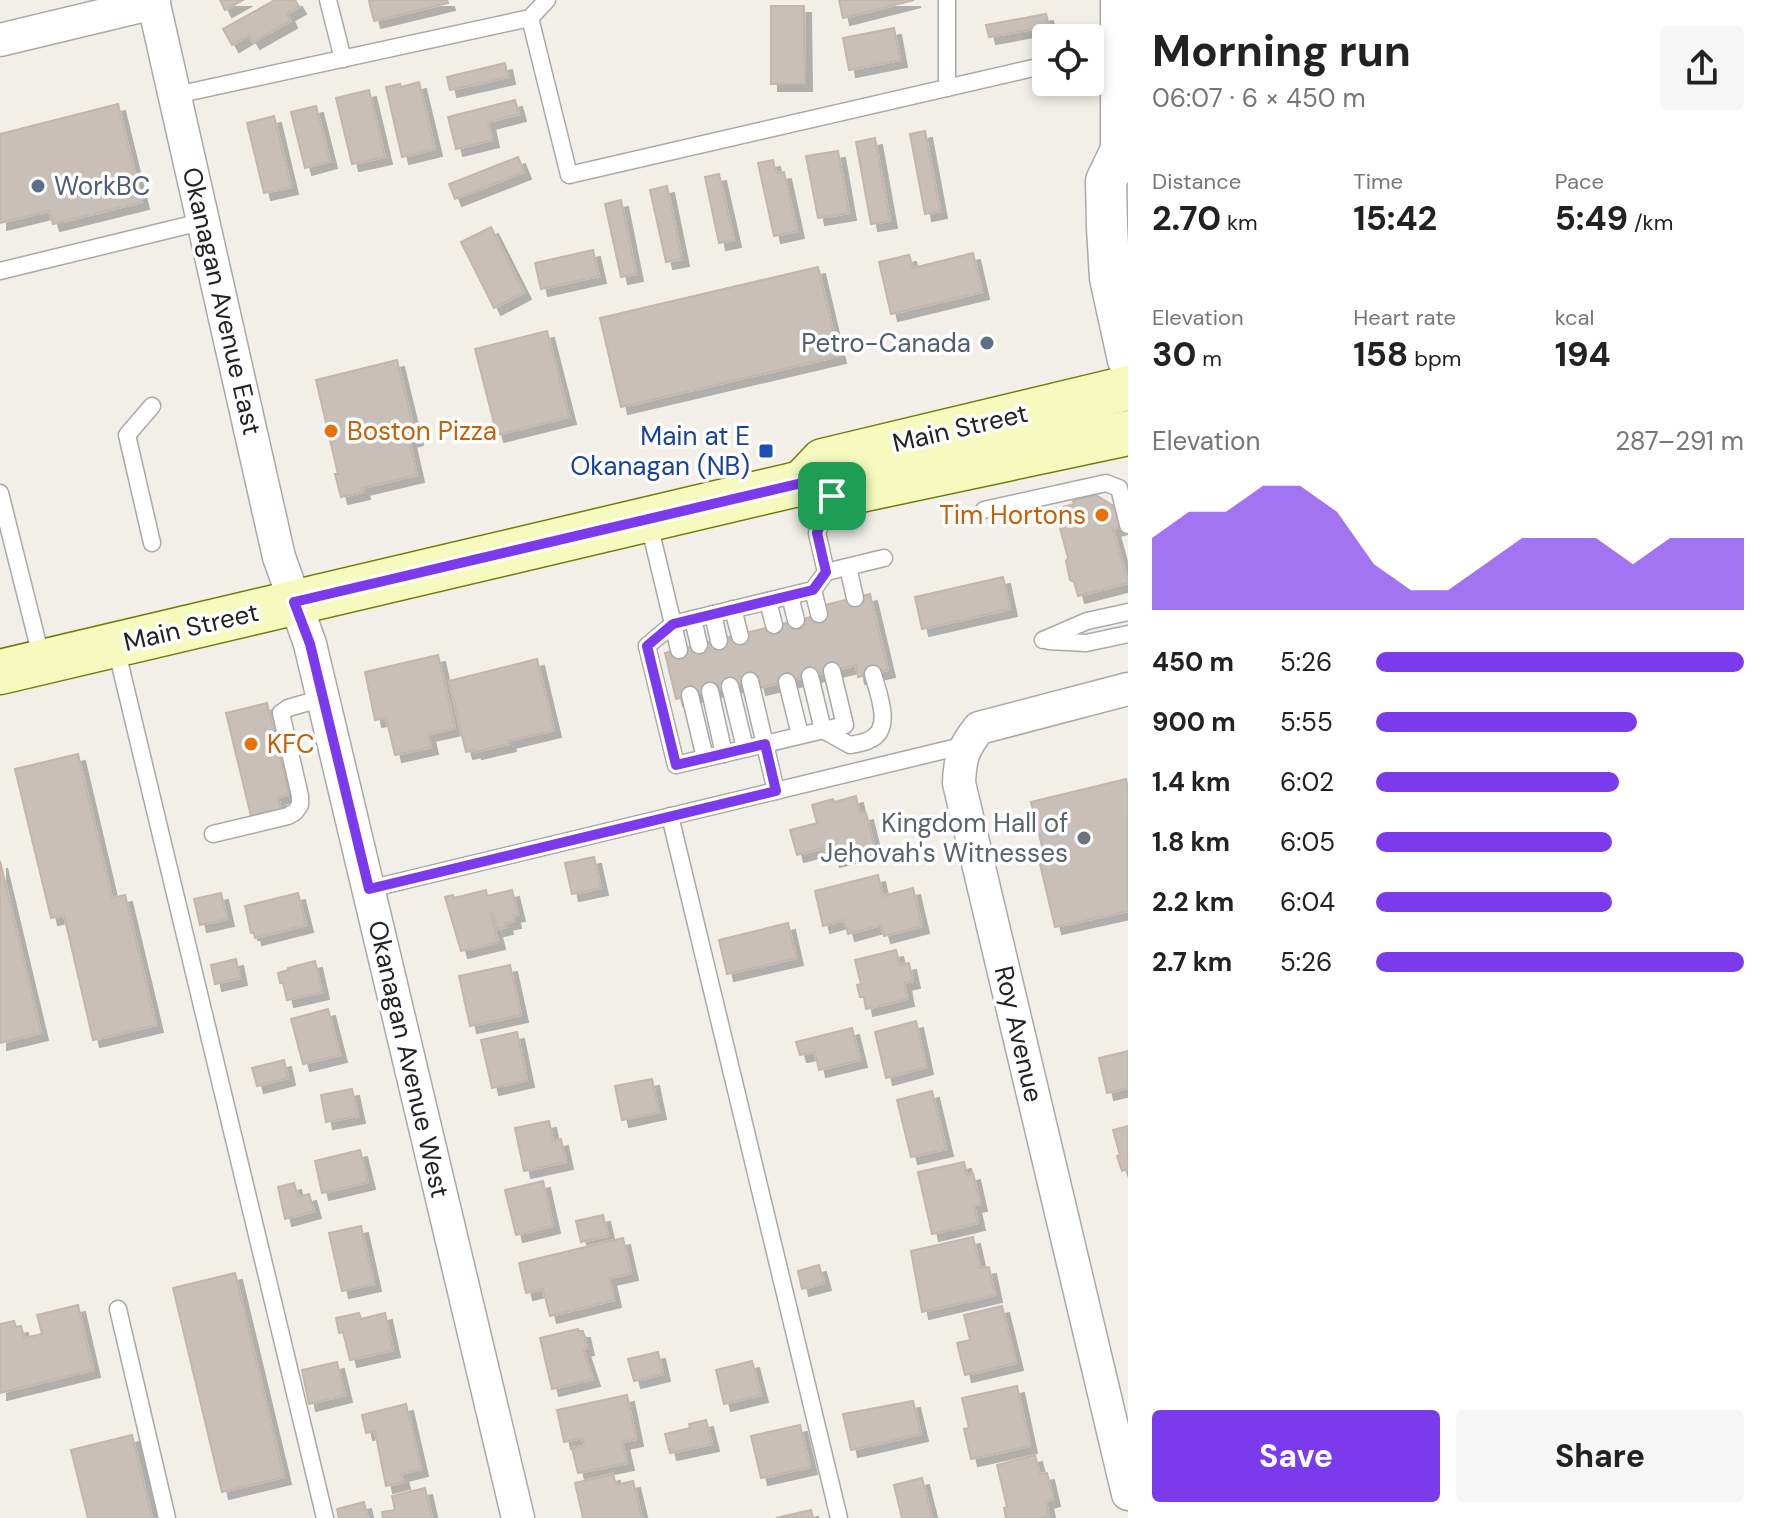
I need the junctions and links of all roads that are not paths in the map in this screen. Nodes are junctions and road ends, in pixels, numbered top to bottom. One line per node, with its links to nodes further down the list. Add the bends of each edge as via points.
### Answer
1 (328, 0): 9 (lane)
2 (547, 0): 6 (lane)
3 (947, 0): 11 (lane)
4 (1121, 0): 8 (street)
5 (154, 2): 7 (street); 12 (street, Okanagan Avenue East)
6 (530, 18): 9 (lane); 11 (lane, via 569,175)
7 (0, 40)
8 (1105, 51): 13 (street)
9 (343, 59): 12 (lane)
10 (1032, 68): 11 (lane)
11 (947, 88)
12 (176, 95): 15 (street, Okanagan Avenue East)
13 (1124, 96): 14 (street)
14 (1124, 158): 17 (street, via 1106,181 1110,278)
15 (205, 221): 16 (lane); 34 (street, Okanagan Avenue East, via 279,557)
16 (0, 271)
17 (1128, 360)
18 (1128, 388): 21 (main road, Main Street, via 823,461)
19 (152, 406): 26 (lane, via 127,435)
20 (1128, 433): 21 (main road, Main Street)
21 (817, 490): 24 (main road, Main Street); 29 (lane, via 817,533)
22 (0, 493): 49 (lane)
23 (984, 510): 25 (lane, via 1106,483 1119,488)
24 (648, 519): 34 (main road, Main Street); 41 (lane)
25 (1128, 525)
26 (152, 543)
27 (884, 558): 28 (lane)
28 (848, 567): 29 (lane); 32 (lane)
29 (826, 572): 30 (lane)
30 (813, 590): 31 (lane); 38 (lane)
31 (790, 596): 33 (lane); 40 (lane)
32 (855, 598)
33 (768, 601): 35 (lane); 42 (lane)
34 (294, 602): 46 (main road, Main Street); 60 (street, Okanagan Avenue West)
35 (733, 609): 37 (lane); 44 (lane)
36 (1128, 612): 43 (lane, via 1087,621 1043,640 1086,643)
37 (713, 614): 39 (lane); 45 (lane)
38 (819, 614)
39 (693, 619): 41 (lane); 47 (lane)
40 (796, 620)
41 (673, 624): 48 (lane); 67 (lane, via 647,646 676,765)
42 (774, 625)
43 (1128, 634)
44 (740, 636)
45 (719, 641)
46 (116, 644): 49 (main road, Main Street); 75 (lane)
47 (699, 645)
48 (679, 650)
49 (43, 662): 51 (main road, Main Street)
50 (832, 671): 61 (lane, via 845,725)
51 (0, 672)
52 (873, 674): 61 (lane, via 883,718 876,736 850,745)
53 (810, 676): 61 (lane)
54 (750, 681): 63 (lane)
55 (787, 682): 62 (lane)
56 (730, 686): 65 (lane)
57 (1128, 689): 64 (street, via 979,728)
58 (710, 691): 66 (lane)
59 (690, 695): 67 (lane)
60 (323, 698): 70 (lane, via 281,713 300,796 295,812); 71 (street, Okanagan Avenue West)
61 (823, 730): 62 (lane)
62 (800, 735): 63 (lane)
63 (765, 744): 65 (lane); 68 (lane)
64 (966, 745): 68 (lane); 73 (street, Roy Avenue, via 959,783)
65 (745, 748): 66 (lane)
66 (724, 754): 67 (lane)
67 (705, 758)
68 (776, 791): 69 (lane)
69 (670, 816): 71 (lane); 77 (lane)
70 (213, 834)
71 (369, 889): 76 (street, Okanagan Avenue West)
72 (118, 1309): 74 (lane)
73 (1128, 1494)
74 (167, 1518)
75 (325, 1518)
76 (518, 1518)
77 (839, 1518)

